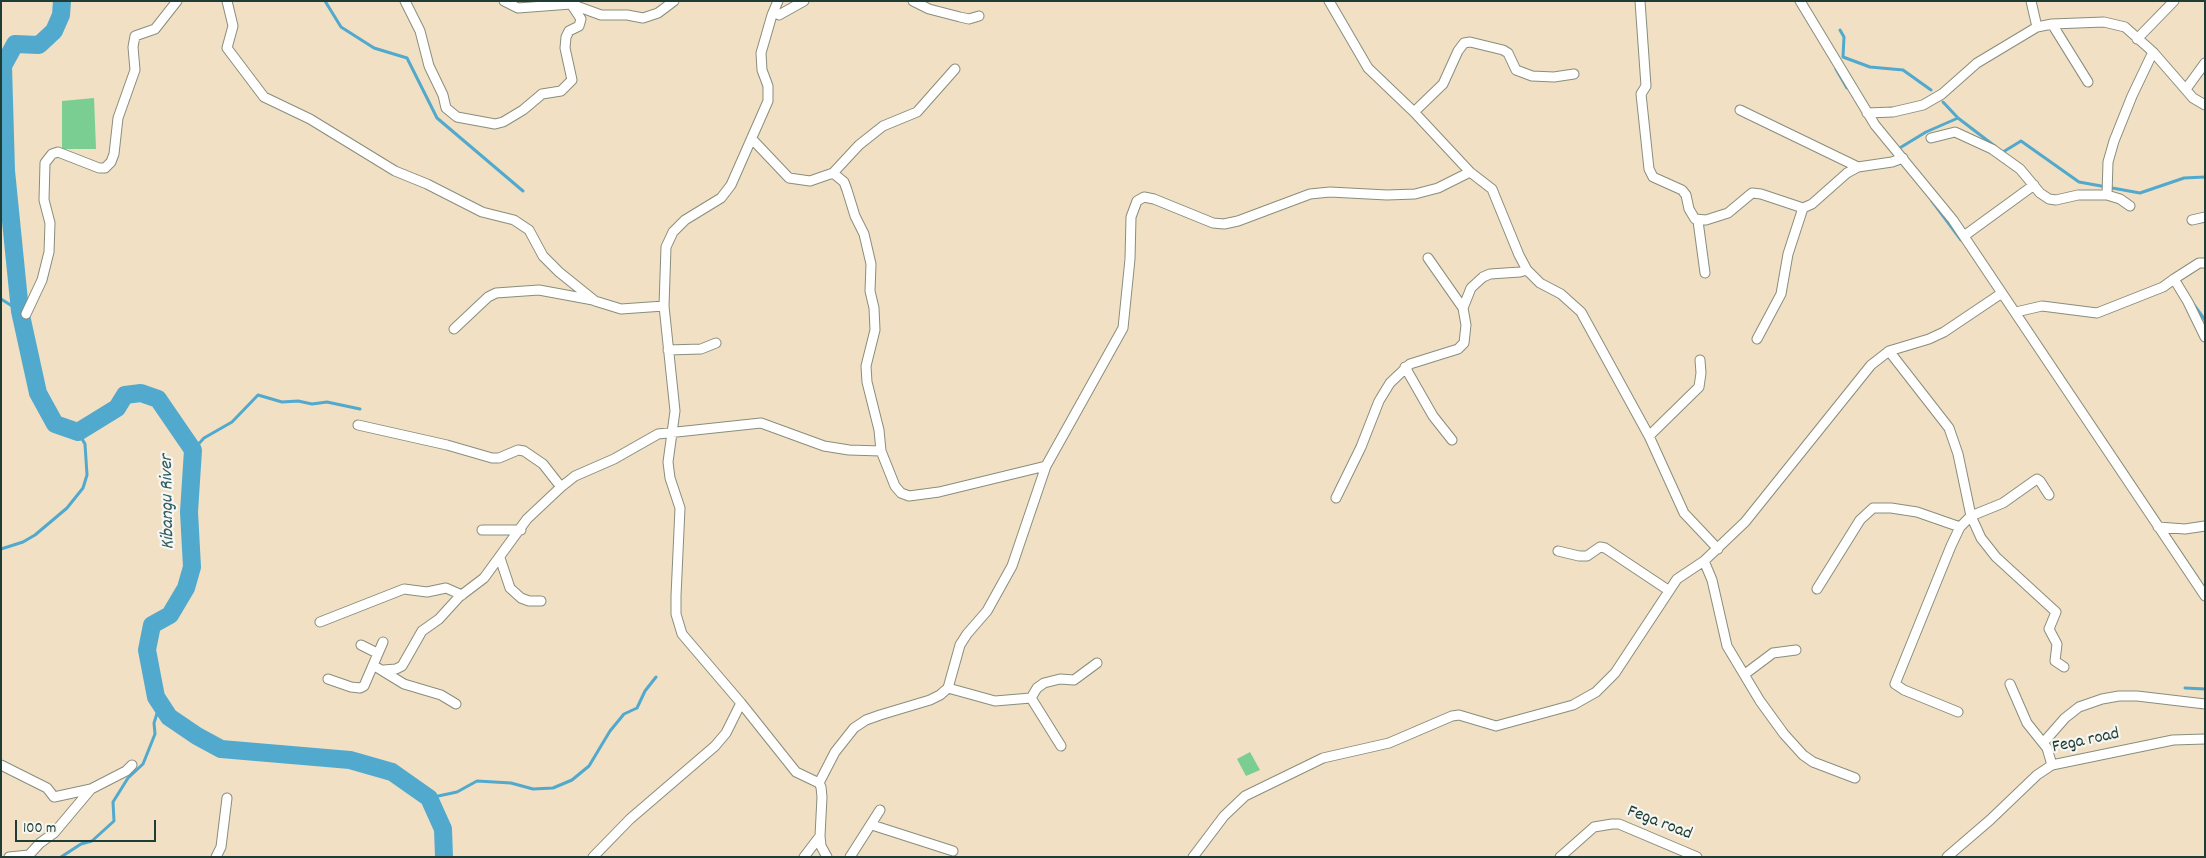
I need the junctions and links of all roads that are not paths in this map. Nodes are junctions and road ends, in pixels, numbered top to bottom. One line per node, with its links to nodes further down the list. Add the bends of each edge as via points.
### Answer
1 (177, 1): 54 (street, via 155,29 135,36 135,70 118,118 111,162 105,168 99,168 58,152 45,163 44,200 50,223 49,252 42,280)
2 (227, 1): 50 (street, via 233,26 227,48 260,94 310,119 395,171 482,212 514,220 529,230 543,256 558,272)
3 (405, 1): 14 (street, via 420,31 429,66 446,108 457,117 495,124 523,110 542,94 561,90 572,80 565,48 566,37 569,30 579,26 581,19)
4 (504, 1): 14 (street, via 518,8)
5 (674, 1): 14 (street, via 658,13 643,18 601,15)
6 (778, 1): 31 (street, via 761,53 768,101)
7 (804, 1): 15 (street)
8 (912, 1): 16 (street, via 960,17)
9 (1329, 1): 28 (street, via 1368,68)
10 (1640, 1): 42 (street, via 1646,86 1641,94 1649,168 1653,177 1682,190)
11 (1800, 1): 29 (street)
12 (2031, 1): 18 (street)
13 (2174, 1): 19 (street)
14 (571, 4)
15 (779, 15)
16 (979, 16)
17 (2052, 24): 18 (street); 19 (street, via 2104,22 2126,27); 24 (street)
18 (2037, 28): 29 (street, via 1977,62 1942,94 1923,105 1882,114)
19 (2137, 39): 20 (street)
20 (2153, 52): 25 (street); 37 (street, via 2114,141 2108,162)
21 (2205, 63): 25 (street)
22 (955, 69): 35 (street, via 917,112 883,126 859,145)
23 (1574, 74): 28 (street, via 1532,76 1516,70 1508,53 1503,50 1464,42 1443,84)
24 (2088, 82)
25 (2186, 89): 26 (street)
26 (2205, 105)
27 (1740, 110): 33 (street)
28 (1414, 112): 34 (street)
29 (1867, 113): 32 (street)
30 (1931, 138): 36 (street, via 1954,132 1992,149 2020,169)
31 (752, 139): 35 (street, via 789,178 810,181); 51 (street, via 727,193 685,220 673,232 666,247)
32 (1903, 158): 33 (street); 43 (street)
33 (1858, 167): 39 (street)
34 (1470, 172): 46 (street, via 1492,189); 68 (street, via 1438,188 1415,194 1310,194 1224,224 1213,224 1154,199 1144,197 1137,201 1131,217 1123,328)
35 (833, 173): 67 (street, via 848,190 871,264 870,291 875,330 866,366)
36 (2034, 186): 37 (street, via 2045,197 2056,200 2078,195); 43 (street)
37 (2107, 195): 38 (street)
38 (2130, 206)
39 (1803, 208): 42 (street, via 1752,193 1728,213); 57 (street, via 1788,254 1781,294)
40 (2205, 217): 41 (street)
41 (2192, 220)
42 (1698, 221): 47 (street)
43 (1964, 236): 49 (street)
44 (1428, 258): 52 (street)
45 (2205, 263): 48 (street, via 2199,263)
46 (1527, 270): 52 (street, via 1483,277 1471,288); 65 (street, via 1581,312)
47 (1705, 273)
48 (2174, 279): 53 (street, via 2164,287 2097,313 2042,306); 56 (street)
49 (2002, 293): 53 (street); 60 (street, via 1944,332)
50 (595, 301): 51 (street, via 621,309); 55 (street, via 540,290 496,293)
51 (664, 306): 59 (street)
52 (1463, 308): 62 (street, via 1466,325 1464,343 1458,349 1416,360)
53 (2016, 312): 75 (street)
54 (26, 314)
55 (454, 329)
56 (2205, 337)
57 (1757, 339)
58 (716, 343): 59 (street, via 701,350)
59 (668, 350): 64 (street, via 673,386)
60 (1890, 351): 72 (street, via 1951,433); 78 (street, via 1871,366 1745,522)
61 (1700, 360): 65 (street, via 1702,374 1699,387)
62 (1405, 368): 66 (street, via 1433,416); 71 (street, via 1379,401)
63 (358, 425): 69 (street, via 447,444 492,458 524,451 543,464)
64 (673, 432): 67 (street, via 761,423 824,446); 69 (street, via 658,434 575,476); 102 (street, via 668,462 680,508 676,568 678,625 691,647)
65 (1649, 436): 78 (street, via 1684,513)
66 (1452, 440)
67 (881, 451): 68 (street, via 895,486 909,496 939,492)
68 (1046, 466): 99 (street, via 1012,566 987,611 960,645)
69 (561, 487): 77 (street, via 527,519)
70 (2049, 496): 72 (street, via 2037,479 2002,503)
71 (1336, 498)
72 (1971, 516): 74 (street); 94 (street, via 1981,538 1996,557 2056,612 2049,632 2057,644 2055,662)
73 (2205, 526): 75 (street, via 2185,529)
74 (1960, 527): 82 (street, via 1917,512 1873,508 1860,520); 104 (street, via 1895,684)
75 (2158, 527): 85 (street)
76 (482, 530): 77 (street)
77 (521, 530): 80 (street)
78 (1718, 549): 81 (street)
79 (1558, 551): 83 (street, via 1587,556 1600,547 1605,548)
80 (500, 558): 84 (street, via 484,578); 86 (street, via 510,588 521,598)
81 (1704, 561): 83 (street, via 1683,573); 96 (street, via 1712,580 1728,646)
82 (1816, 589)
83 (1668, 590): 125 (street, via 1615,673 1584,699 1555,711 1496,726 1459,715 1452,716 1390,743 1323,758 1245,796 1224,816)
84 (462, 595): 87 (street, via 446,588 427,592 404,589); 95 (street, via 422,631 402,666)
85 (2205, 596)
86 (541, 601)
87 (320, 622)
88 (384, 642): 91 (street)
89 (361, 645): 91 (street)
90 (1796, 650): 96 (street, via 1773,653)
91 (377, 653): 93 (street)
92 (1098, 663): 100 (street, via 1074,680 1044,683)
93 (373, 665): 95 (street); 97 (street, via 360,688)
94 (2064, 667)
95 (384, 670): 101 (street, via 404,684 441,695)
96 (1744, 674): 111 (street, via 1798,751 1813,762)
97 (328, 679)
98 (2010, 684): 106 (street, via 2027,723)
99 (948, 688): 100 (street, via 995,701); 112 (street, via 930,700 866,720 854,728 835,752)
100 (1031, 698): 107 (street)
101 (456, 704)
102 (741, 704): 112 (street, via 796,772); 121 (street, via 726,733 715,746 630,819)
103 (2205, 704): 106 (street, via 2137,696 2102,699 2079,708 2065,718)
104 (1958, 712)
105 (2205, 739): 110 (street, Fega road, via 2173,740)
106 (2044, 743): 110 (street)
107 (1060, 746)
108 (1, 765): 113 (street, via 47,788 54,797)
109 (132, 765): 113 (street)
110 (2052, 765): 128 (street, Fega road)
111 (1855, 778)
112 (819, 783): 117 (street, via 822,797)
113 (91, 789): 119 (street, via 54,833 29,855)
114 (227, 798): 120 (street, via 221,847)
115 (880, 810): 116 (street)
116 (872, 825): 118 (street); 124 (street)
117 (820, 836): 122 (street); 123 (street)
118 (953, 851)
119 (10, 857)
120 (216, 857)
121 (593, 857)
122 (804, 857)
123 (827, 857)
124 (850, 857)
125 (1193, 857)
126 (1560, 857): 127 (street, Fega road, via 1594,827 1619,824)
127 (1697, 857)
128 (1947, 857)

